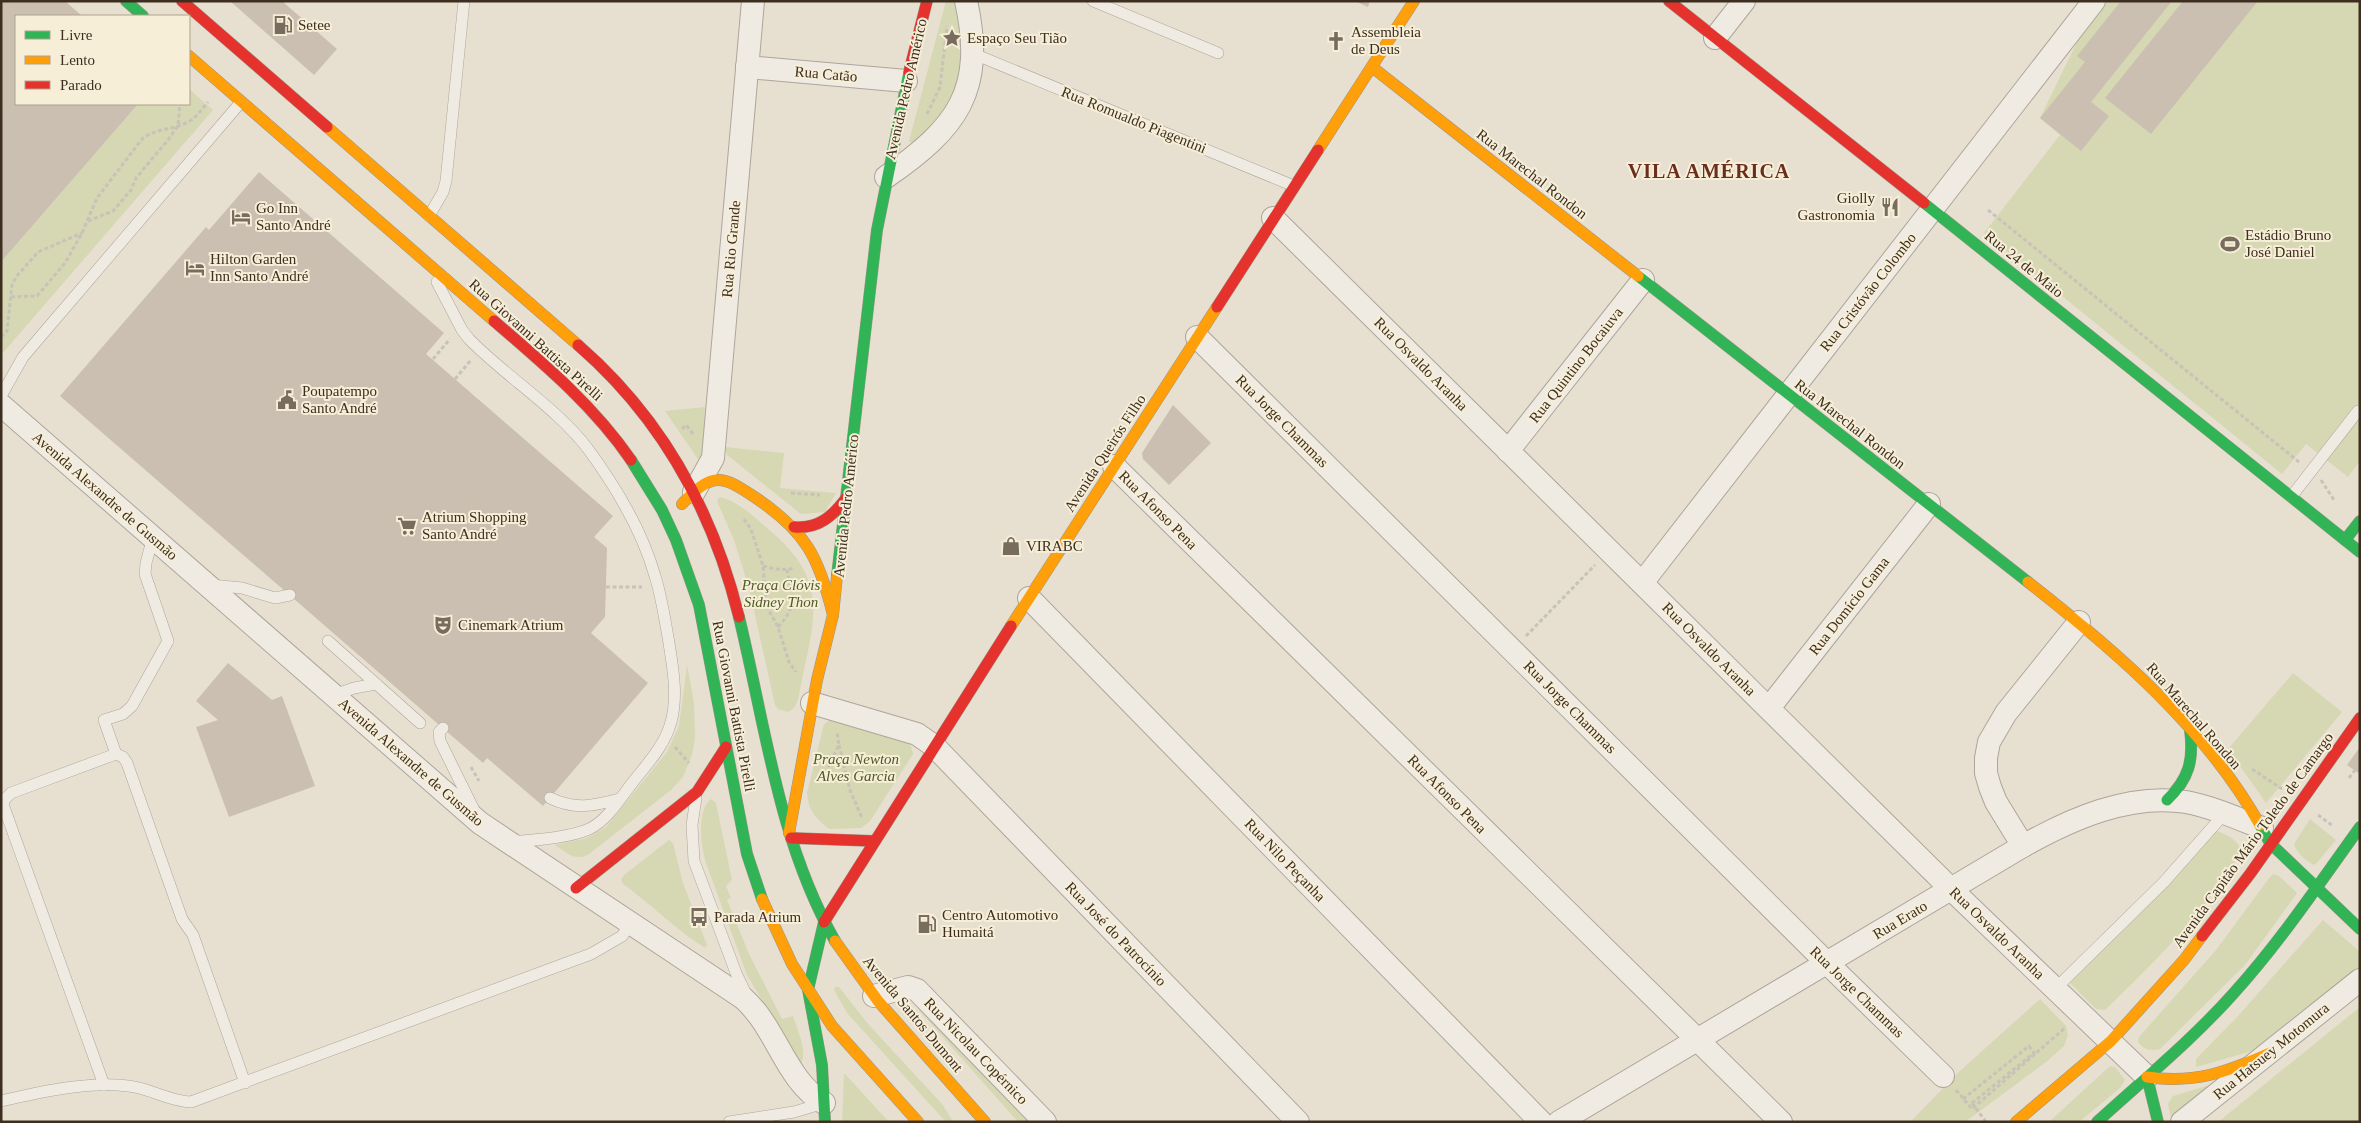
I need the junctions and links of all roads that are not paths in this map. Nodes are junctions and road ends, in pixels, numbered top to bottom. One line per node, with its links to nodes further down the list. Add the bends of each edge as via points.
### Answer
1 (126, 1): 12 (main road)
2 (182, 1): 24 (main road, Rua Giovanni Battista Pirelli)
3 (464, 1): 24 (lane, via 446,180)
4 (753, 1): 18 (street, Rua Rio Grande)
5 (927, 1): 19 (main road, Avenida Pedro Américo)
6 (966, 1): 15 (street, Avenida Pedro Américo)
7 (1093, 1): 14 (lane)
8 (1414, 1): 17 (main road, Avenida Queirós Filho)
9 (1668, 1): 13 (main road, Rua 24 de Maio)
10 (1744, 1): 13 (street)
11 (2094, 1): 23 (street, Rua Cristóvão Colombo)
12 (142, 15)
13 (1716, 38): 23 (main road, Rua 24 de Maio)
14 (1218, 53)
15 (974, 54): 21 (street, Avenida Pedro Américo, via 962,99 944,129); 22 (lane, Rua Romualdo Piagentini)
16 (190, 57): 20 (main road, Rua Giovanni Battista Pirelli)
17 (1372, 67): 22 (main road, Avenida Queirós Filho); 27 (main road, Rua Marechal Rondon)
18 (747, 68): 19 (street, Rua Catão); 35 (street, Rua Rio Grande, via 713,458)
19 (906, 81): 21 (main road, Avenida Pedro Américo)
20 (241, 102): 26 (main road, Rua Giovanni Battista Pirelli); 30 (lane, via 23,357)
21 (886, 177): 36 (main road, Avenida Pedro Américo, via 877,230)
22 (1294, 186): 25 (main road, Avenida Queirós Filho)
23 (1932, 209): 29 (street, Rua Cristóvão Colombo); 37 (main road, Rua 24 de Maio)
24 (429, 216): 35 (main road, Rua Giovanni Battista Pirelli, via 587,352 612,378 649,422)
25 (1273, 218): 28 (main road, Avenida Queirós Filho); 33 (street, Rua Osvaldo Aranha)
26 (427, 262): 39 (main road, Rua Giovanni Battista Pirelli, via 580,397 636,464); 65 (lane, via 462,330 479,350 580,439 640,534 655,576 672,663 674,702 666,736)
27 (1643, 280): 29 (main road, Rua Marechal Rondon); 33 (street, Rua Quintino Bocaiuva)
28 (1197, 337): 34 (main road, Avenida Queirós Filho); 81 (street, Rua Jorge Chammas)
29 (1788, 394): 38 (main road, Rua Marechal Rondon); 45 (street, Rua Cristóvão Colombo)
30 (1, 396)
31 (1, 406): 42 (street, Avenida Alexandre de Gusmão)
32 (2358, 411): 37 (lane)
33 (1508, 451): 45 (street, Rua Osvaldo Aranha)
34 (1114, 466): 48 (main road, Avenida Queirós Filho); 87 (street, Rua Afonso Pena)
35 (694, 492): 39 (main road); 41 (main road, via 708,481 717,478 728,480); 70 (main road, Rua Giovanni Battista Pirelli, via 715,537 733,591)
36 (847, 497): 41 (main road, via 821,525 803,529); 49 (main road, Avenida Pedro Américo)
37 (2292, 497): 43 (main road, Rua 24 de Maio)
38 (1929, 504): 50 (main road, Rua Marechal Rondon); 55 (street, Rua Domício Gama)
39 (668, 519): 61 (main road, Rua Giovanni Battista Pirelli, via 685,558 699,605)
40 (2359, 521): 43 (main road)
41 (794, 527): 49 (main road, via 822,576)
42 (153, 538): 46 (street, Avenida Alexandre de Gusmão); 62 (lane, via 145,574 168,641 132,706 123,714 104,720)
43 (2345, 540): 44 (main road, Rua 24 de Maio)
44 (2360, 552)
45 (1642, 583): 55 (street, Rua Osvaldo Aranha)
46 (207, 584): 47 (lane, via 242,588 275,598); 53 (street, Avenida Alexandre de Gusmão)
47 (290, 595)
48 (1029, 598): 60 (main road, Avenida Queirós Filho); 103 (street, Rua Nilo Peçanha)
49 (833, 615): 54 (main road, Avenida Pedro Américo)
50 (2079, 622): 59 (main road, Rua Marechal Rondon, via 2140,675); 74 (street, via 2006,713 1989,742 1986,773 1990,787)
51 (328, 641): 52 (lane)
52 (376, 684): 53 (lane); 57 (lane)
53 (334, 695): 68 (street, Avenida Alexandre de Gusmão)
54 (812, 702): 60 (street, via 917,734); 70 (main road, Avenida Pedro Américo)
55 (1768, 708): 77 (street, Rua Osvaldo Aranha)
56 (2360, 718): 71 (main road, Avenida Capitão Mário Toledo de Camargo)
57 (420, 723)
58 (443, 728): 68 (lane, via 440,741)
59 (2190, 730): 66 (main road, via 2194,750 2189,774 2182,787); 71 (main road, Rua Marechal Rondon, via 2219,764)
60 (934, 746): 72 (main road, Avenida Queirós Filho); 102 (street, Rua José do Patrocínio)
61 (726, 747): 63 (main road); 84 (main road, Rua Giovanni Battista Pirelli, via 747,854 758,892 774,930)
62 (116, 754): 92 (lane, via 127,763 182,919 193,934); 93 (lane, via 11,793 3,801)
63 (698, 792): 75 (main road); 86 (lane, via 692,825 694,861 736,973)
64 (550, 798): 65 (lane, via 583,807)
65 (619, 799): 73 (lane, via 603,820 583,831)
66 (2167, 800): 67 (street, Rua Erato); 74 (street, Rua Erato, via 2111,808 2085,816)
67 (2225, 813): 71 (street, Rua Erato); 83 (lane, via 2157,888)
68 (480, 823): 73 (street, Avenida Alexandre de Gusmão)
69 (2360, 827): 76 (main road)
70 (790, 836): 72 (main road); 78 (main road, Rua Giovanni Battista Pirelli)
71 (2266, 836): 76 (main road, Rua Marechal Rondon); 88 (main road, Avenida Capitão Mário Toledo de Camargo, via 2250,874 2184,960)
72 (875, 840): 78 (main road, Avenida Queirós Filho)
73 (508, 842): 75 (street, Avenida Alexandre de Gusmão)
74 (2023, 846): 77 (street, Rua Erato)
75 (576, 888): 79 (street, Avenida Alexandre de Gusmão)
76 (2316, 888): 80 (main road, Rua Marechal Rondon); 91 (main road, via 2234,994)
77 (1952, 890): 81 (street, Rua Erato); 83 (street, Rua Osvaldo Aranha)
78 (824, 922): 84 (main road); 85 (main road, Avenida Santos Dumont)
79 (631, 923): 86 (street, Avenida Alexandre de Gusmão); 92 (lane, via 622,936 591,954)
80 (2360, 929)
81 (1827, 963): 87 (street, Rua Erato); 90 (street, Rua Jorge Chammas)
82 (2360, 980): 89 (street, Rua Hatsuey Motomura)
83 (2055, 989): 88 (street, Rua Osvaldo Aranha)
84 (808, 990): 95 (main road, via 822,1065); 98 (main road, via 832,1026)
85 (874, 996): 96 (main road, Avenida Santos Dumont); 101 (street, Rua Nicolau Copérnico, via 908,987 917,990)
86 (752, 1006): 95 (street, Avenida Alexandre de Gusmão, via 802,1085)
87 (1697, 1040): 104 (street, Rua Erato); 105 (street, Rua Afonso Pena)
88 (2111, 1041): 91 (street, Rua Osvaldo Aranha); 106 (main road, Avenida Capitão Mário Toledo de Camargo)
89 (2270, 1053): 91 (main road, via 2202,1078 2172,1082); 109 (street, Rua Hatsuey Motomura)
90 (1943, 1076)
91 (2147, 1077): 107 (main road); 108 (main road)
92 (245, 1083): 93 (lane, via 191,1102 179,1102 130,1086)
93 (104, 1085): 94 (lane, via 42,1092)
94 (1, 1101)
95 (824, 1112): 97 (lane, via 794,1112)
96 (977, 1116): 99 (main road, Avenida Santos Dumont); 100 (main road)
97 (729, 1122)
98 (918, 1122)
99 (985, 1122)
100 (996, 1122)
101 (1045, 1122)
102 (1298, 1122)
103 (1541, 1122)
104 (1559, 1122)
105 (1781, 1122)
106 (2016, 1122)
107 (2097, 1122)
108 (2158, 1122)
109 (2182, 1122)

